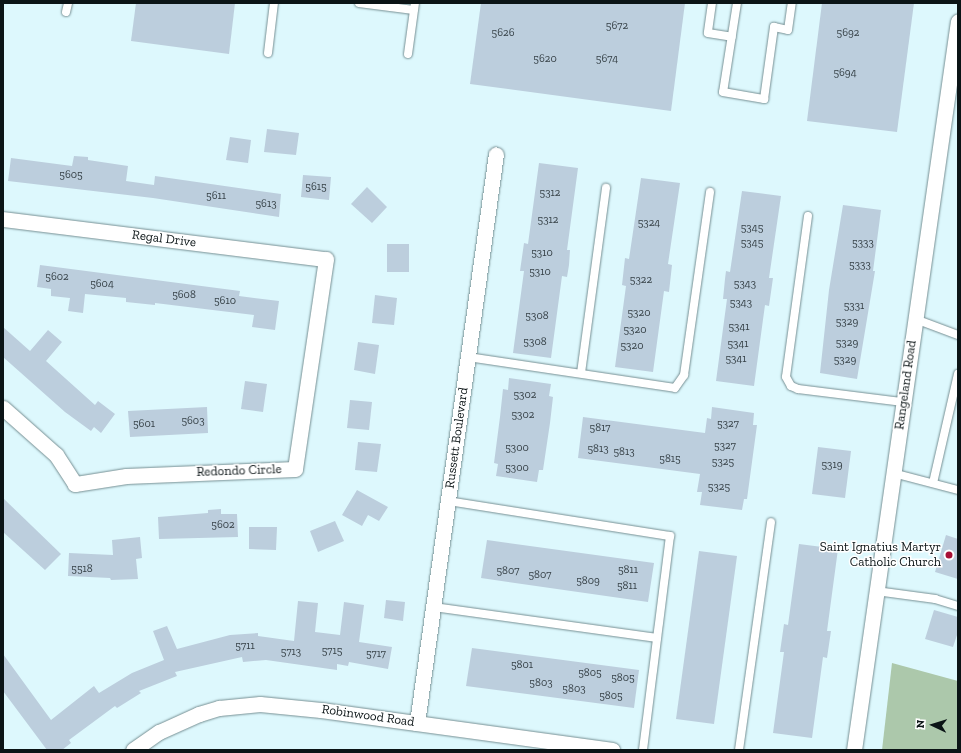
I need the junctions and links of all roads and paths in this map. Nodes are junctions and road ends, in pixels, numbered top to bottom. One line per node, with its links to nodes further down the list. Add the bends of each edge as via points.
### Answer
1 (274, 3): 10 (lane)
2 (359, 3): 6 (lane)
3 (712, 3): 9 (lane, via 708,33)
4 (737, 3): 9 (lane)
5 (792, 3): 9 (lane, via 788,30 774,27 764,99 723,92)
6 (374, 4): 7 (lane)
7 (415, 6): 11 (lane)
8 (958, 21): 18 (street, Rangeland Road)
9 (732, 37)
10 (268, 53)
11 (408, 54)
12 (496, 154): 20 (street, Russett Boulevard)
13 (606, 188): 21 (lane)
14 (710, 192): 21 (lane, via 684,375 675,388)
15 (808, 216): 23 (lane, via 786,377 790,386)
16 (3, 219): 17 (street, Regal Drive)
17 (326, 259): 24 (street, Redondo Circle, via 295,469 126,476 74,484 56,455)
18 (915, 319): 19 (lane); 23 (street, Rangeland Road)
19 (958, 335)
20 (468, 357): 21 (lane); 28 (street, Russett Boulevard)
21 (581, 373)
22 (958, 374): 26 (lane)
23 (903, 402): 25 (street, Rangeland Road)
24 (3, 408)
25 (893, 473): 26 (lane); 30 (street, Rangeland Road)
26 (932, 483): 27 (lane)
27 (958, 490)
28 (448, 501): 32 (street, Russett Boulevard); 33 (lane, via 670,536)
29 (771, 522): 38 (lane)
30 (876, 591): 31 (lane, via 935,599); 39 (street, Rangeland Road)
31 (958, 606)
32 (434, 607): 33 (lane); 34 (street, Russett Boulevard)
33 (657, 638): 37 (lane)
34 (418, 723): 35 (street, Robinwood Road, via 321,710 260,704 239,705 180,721); 36 (street, Robinwood Road)
35 (133, 750)
36 (608, 750)
37 (643, 750)
38 (738, 750)
39 (854, 750)

